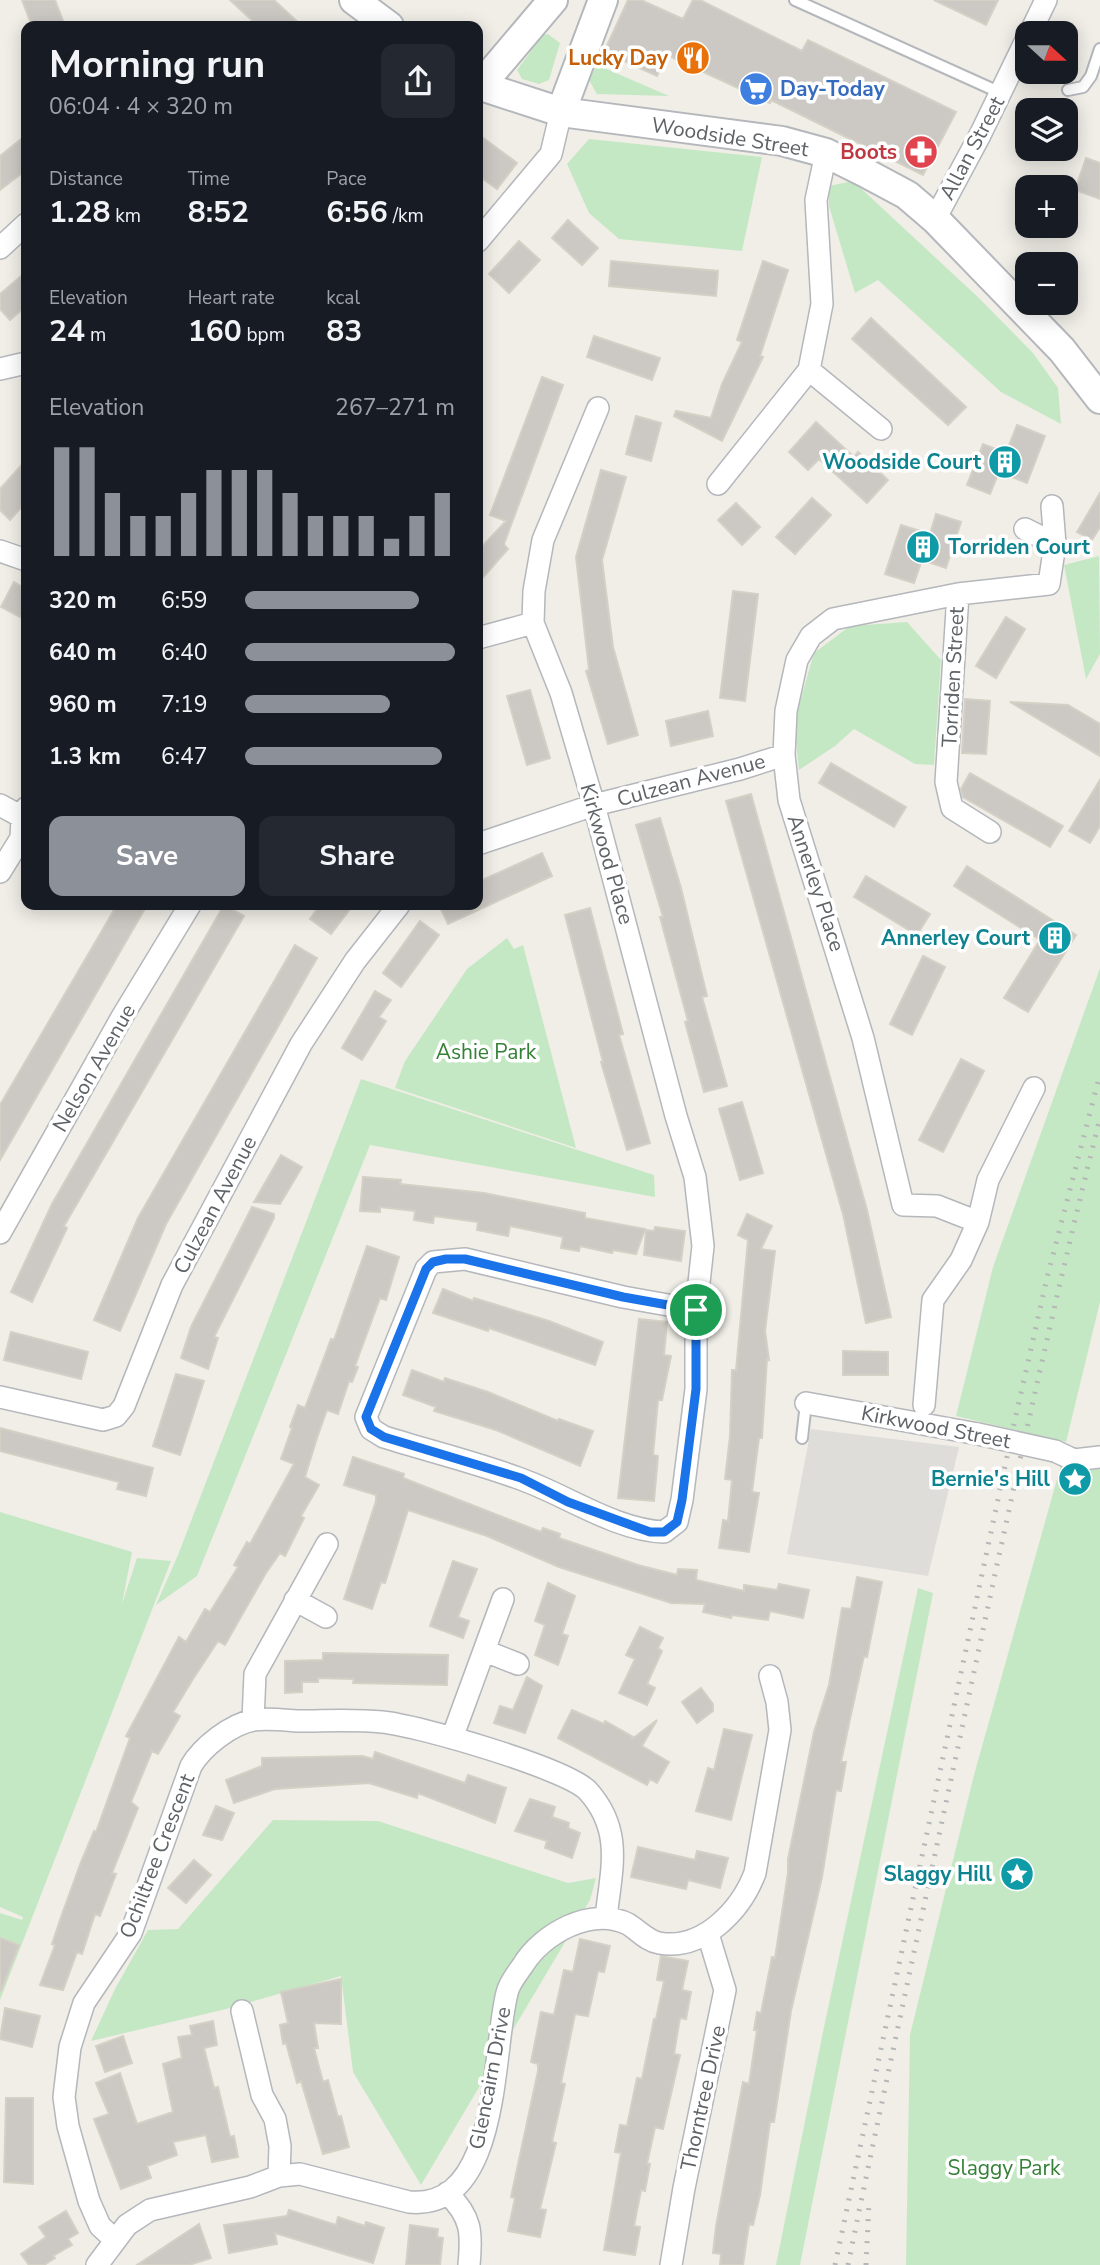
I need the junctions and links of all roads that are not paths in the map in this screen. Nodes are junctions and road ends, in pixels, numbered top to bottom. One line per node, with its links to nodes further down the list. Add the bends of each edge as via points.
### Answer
1 (354, 0): 6 (street)
2 (553, 0): 10 (street)
3 (603, 0): 14 (street)
4 (795, 0): 13 (lane)
5 (1045, 0): 7 (street)
6 (382, 21)
7 (1035, 21)
8 (1100, 49): 12 (lane, via 1083,87)
9 (1015, 63): 13 (street, Allan Street)
10 (483, 80)
11 (483, 88): 14 (street, Woodside Street)
12 (1068, 90)
13 (1001, 93): 16 (street, Allan Street)
14 (561, 112): 15 (street, Woodside Street, via 782,141); 18 (street, via 551,154)
15 (826, 153): 16 (street, Woodside Street, via 907,195); 22 (street, via 816,200 822,304)
16 (935, 219): 23 (street, Woodside Street, via 1062,350)
17 (21, 229): 19 (street)
18 (483, 235)
19 (0, 248)
20 (21, 364): 21 (street)
21 (0, 369)
22 (809, 370): 25 (street); 26 (street)
23 (1100, 398)
24 (598, 408): 33 (street, Kirkwood Place, via 543,540)
25 (881, 429)
26 (718, 484)
27 (1052, 506): 29 (street)
28 (1025, 529): 29 (street)
29 (1055, 544): 32 (street, Torriden Street, via 1049,584)
30 (0, 551): 31 (street)
31 (21, 558)
32 (958, 594): 35 (street, Annerley Place, via 833,619 811,636 797,660 786,711); 39 (street, Torriden Street, via 946,782 952,808)
33 (533, 624): 34 (street); 37 (street, Kirkwood Place, via 561,693)
34 (483, 637)
35 (784, 755): 37 (street, Culzean Avenue); 46 (street, Annerley Place, via 789,800 863,1038 903,1205 937,1206)
36 (0, 805): 38 (street)
37 (594, 805): 41 (street, Culzean Avenue); 48 (street, Kirkwood Place, via 695,1177 703,1246)
38 (21, 811)
39 (990, 832)
40 (21, 838): 42 (street)
41 (483, 842)
42 (0, 872)
43 (187, 910): 47 (street, Nelson Avenue)
44 (395, 910): 49 (street, Culzean Avenue, via 301,1044 172,1285 117,1416 103,1420)
45 (1034, 1088): 46 (street, via 988,1180)
46 (978, 1222): 51 (street, via 961,1260 933,1300)
47 (0, 1233)
48 (696, 1310): 48 (street, Kirkwood Place, via 696,1389 682,1500 677,1522 664,1532 650,1532 568,1502 521,1478 384,1437 371,1429 366,1417 426,1269 433,1262 465,1259)
49 (0, 1397)
50 (806, 1403): 52 (lane, Kirkwood Street); 53 (street, Kirkwood Street, bridge, via 978,1434 1055,1451 1074,1460)
51 (924, 1405)
52 (802, 1438)
53 (1100, 1457)
54 (327, 1544): 56 (street)
55 (503, 1599): 58 (street)
56 (295, 1600): 57 (street); 61 (street, via 255,1674)
57 (326, 1617)
58 (485, 1651): 59 (street); 62 (street)
59 (517, 1664)
60 (770, 1676): 64 (street, via 780,1730 755,1873 739,1903)
61 (253, 1720): 62 (street, Ochiltree Crescent, via 383,1722); 68 (street, Ochiltree Crescent, via 206,1746 191,1766 131,1933 84,2003 73,2036 64,2097 68,2126 89,2201 100,2226)
62 (452, 1738): 63 (street, Ochiltree Crescent, via 568,1776 587,1789 612,1835)
63 (606, 1918): 64 (street, via 657,1943 672,1944); 67 (street, Glencairn Drive, via 574,1923 545,1940 507,1990 483,2139 474,2163)
64 (708, 1934): 71 (street, Thorntree Drive, via 725,1990)
65 (242, 2011): 66 (street, via 262,2095 275,2119)
66 (279, 2176): 67 (street, via 300,2174 409,2202 424,2203); 68 (street, via 150,2210)
67 (447, 2193): 70 (street, via 471,2230)
68 (114, 2239): 69 (street)
69 (97, 2265)
70 (469, 2265)
71 (671, 2265)

